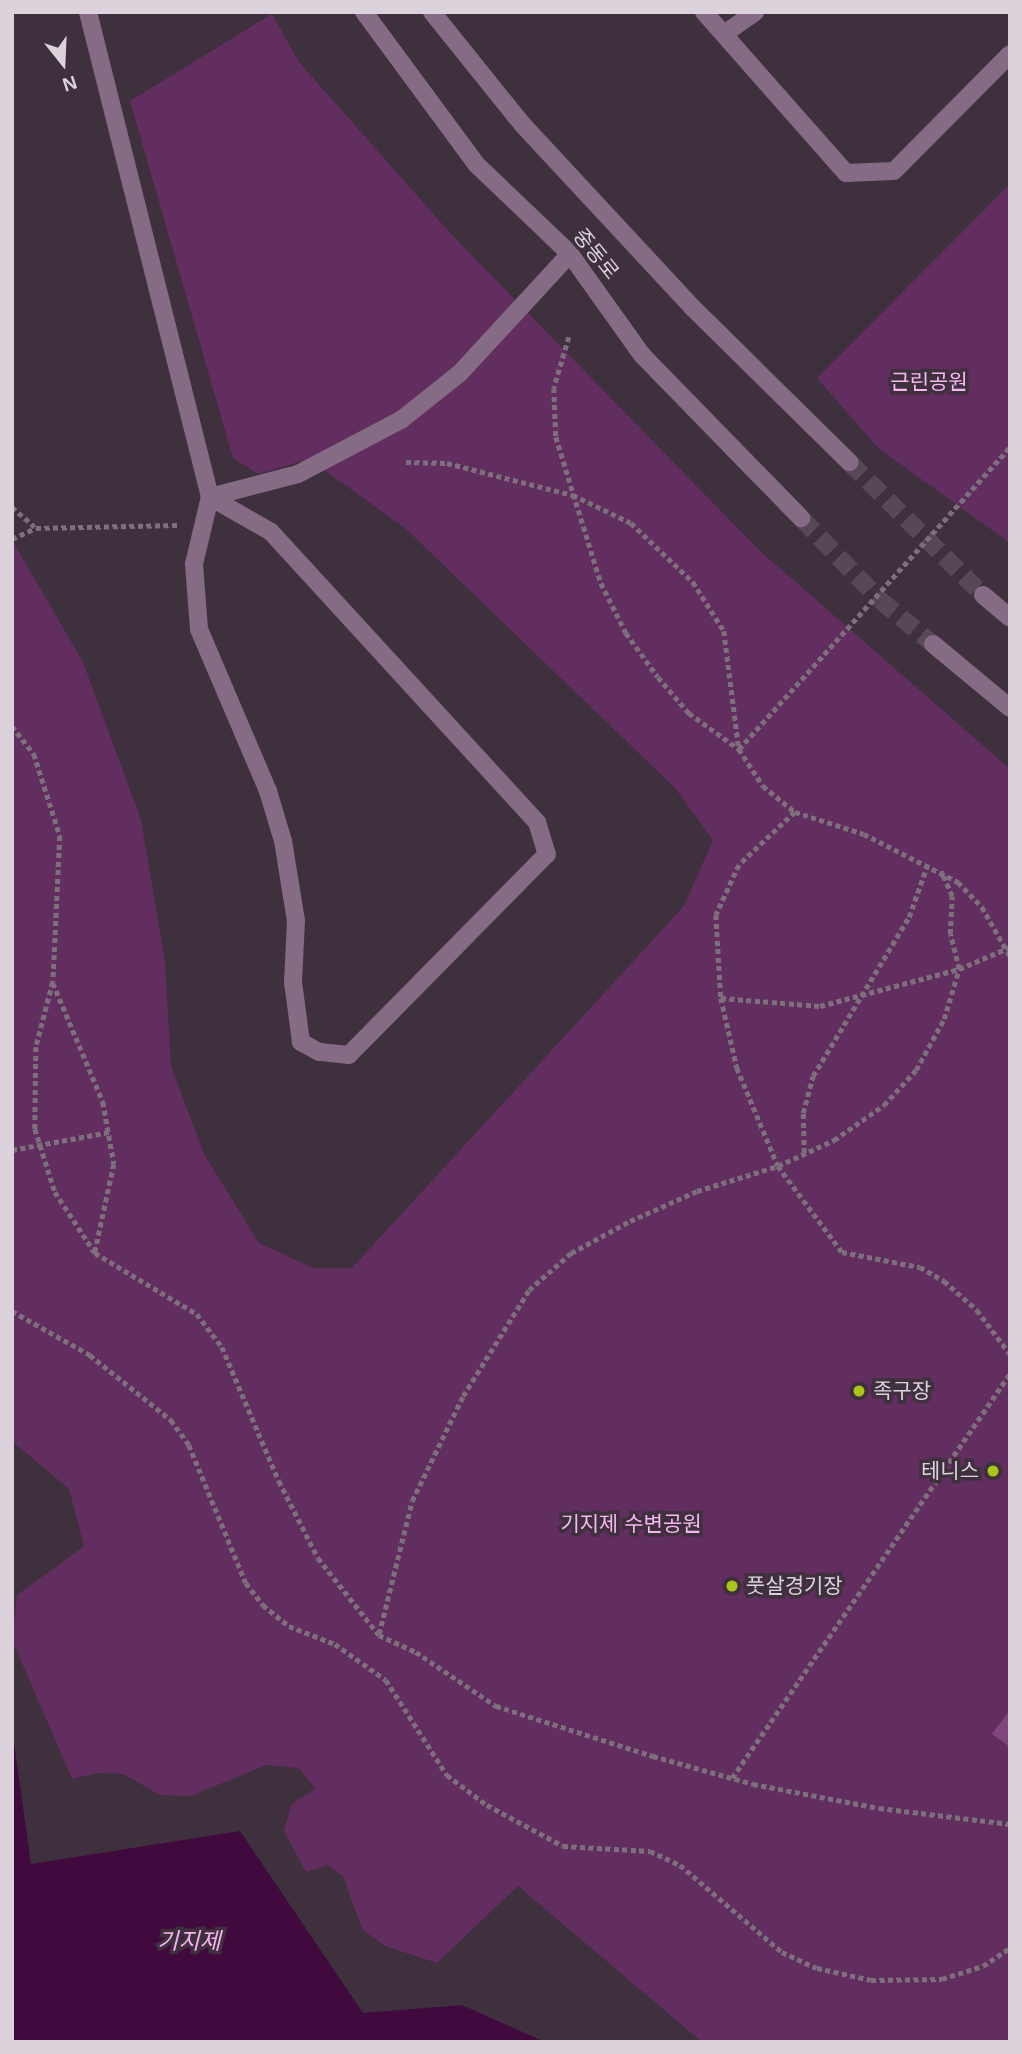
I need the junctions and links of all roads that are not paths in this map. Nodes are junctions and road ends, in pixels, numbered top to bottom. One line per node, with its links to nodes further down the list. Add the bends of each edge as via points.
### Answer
1 (88, 12): 10 (street)
2 (364, 12): 8 (street, 중동로, via 477,166)
3 (432, 12): 9 (street, 중동로, via 551,155 692,307)
4 (704, 12): 6 (street)
5 (755, 12): 6 (street)
6 (724, 34): 7 (street, via 846,173 894,171)
7 (1010, 54)
8 (570, 254): 10 (street, via 460,373 401,420 299,474); 11 (street, 중동로, via 642,355)
9 (849, 462)
10 (210, 497): 10 (street, via 194,564 199,629 268,791 283,841 296,920 293,982 301,1042 319,1052 349,1055 547,854 537,822 271,532)
11 (801, 518)
12 (983, 595): 13 (street)
13 (1010, 618)
14 (933, 644): 15 (street)
15 (1010, 708)

